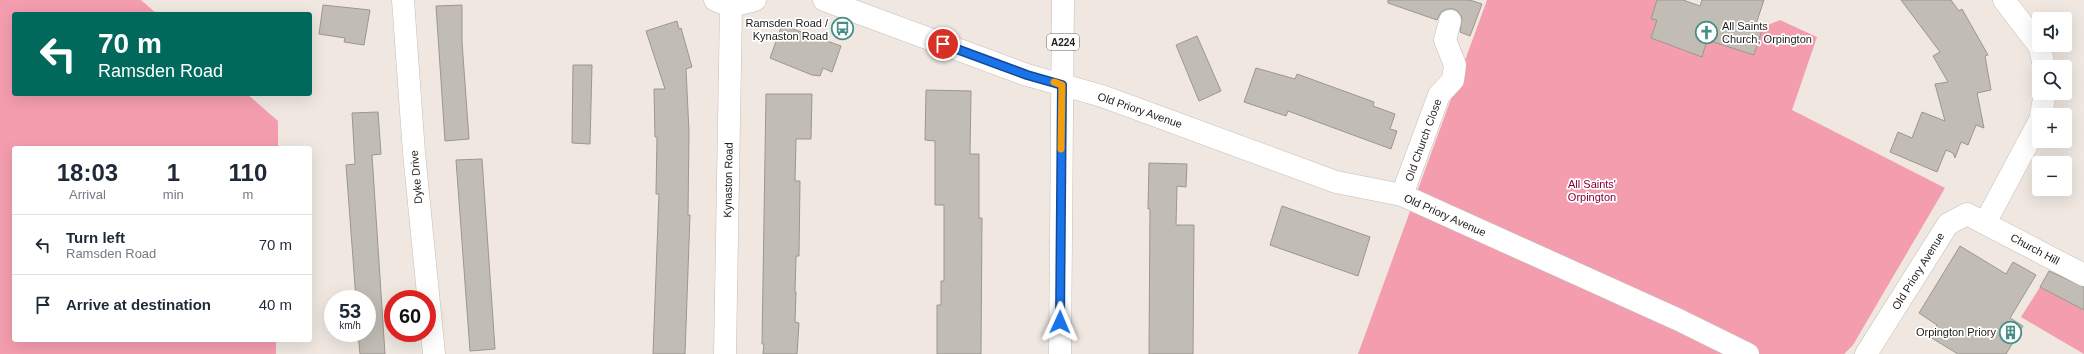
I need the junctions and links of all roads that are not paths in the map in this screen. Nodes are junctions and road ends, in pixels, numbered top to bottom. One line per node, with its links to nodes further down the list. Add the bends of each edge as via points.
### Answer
1 (403, 0): 14 (street, Dyke Drive, via 414,153)
2 (755, 0): 6 (street)
3 (824, 0): 9 (street, Old Priory Avenue, via 1027,75)
4 (1064, 0): 9 (street, A224)
5 (2004, 0): 8 (street, via 2040,47)
6 (723, 3): 15 (street, Kynaston Road)
7 (1450, 21): 11 (street, Old Church Close, via 1445,40 1455,65 1453,80 1439,95)
8 (2043, 60)
9 (1062, 85): 11 (street, Old Priory Avenue, via 1102,96 1336,182); 16 (street, A224)
10 (2032, 135): 12 (street)
11 (1402, 195): 17 (street, Old Priory Avenue, via 1679,320)
12 (1985, 223): 13 (street, Church Hill); 18 (street, Old Priory Avenue, via 1967,214 1948,224)
13 (2084, 275)
14 (434, 354)
15 (725, 354)
16 (1060, 354)
17 (1748, 354)
18 (1866, 354)

